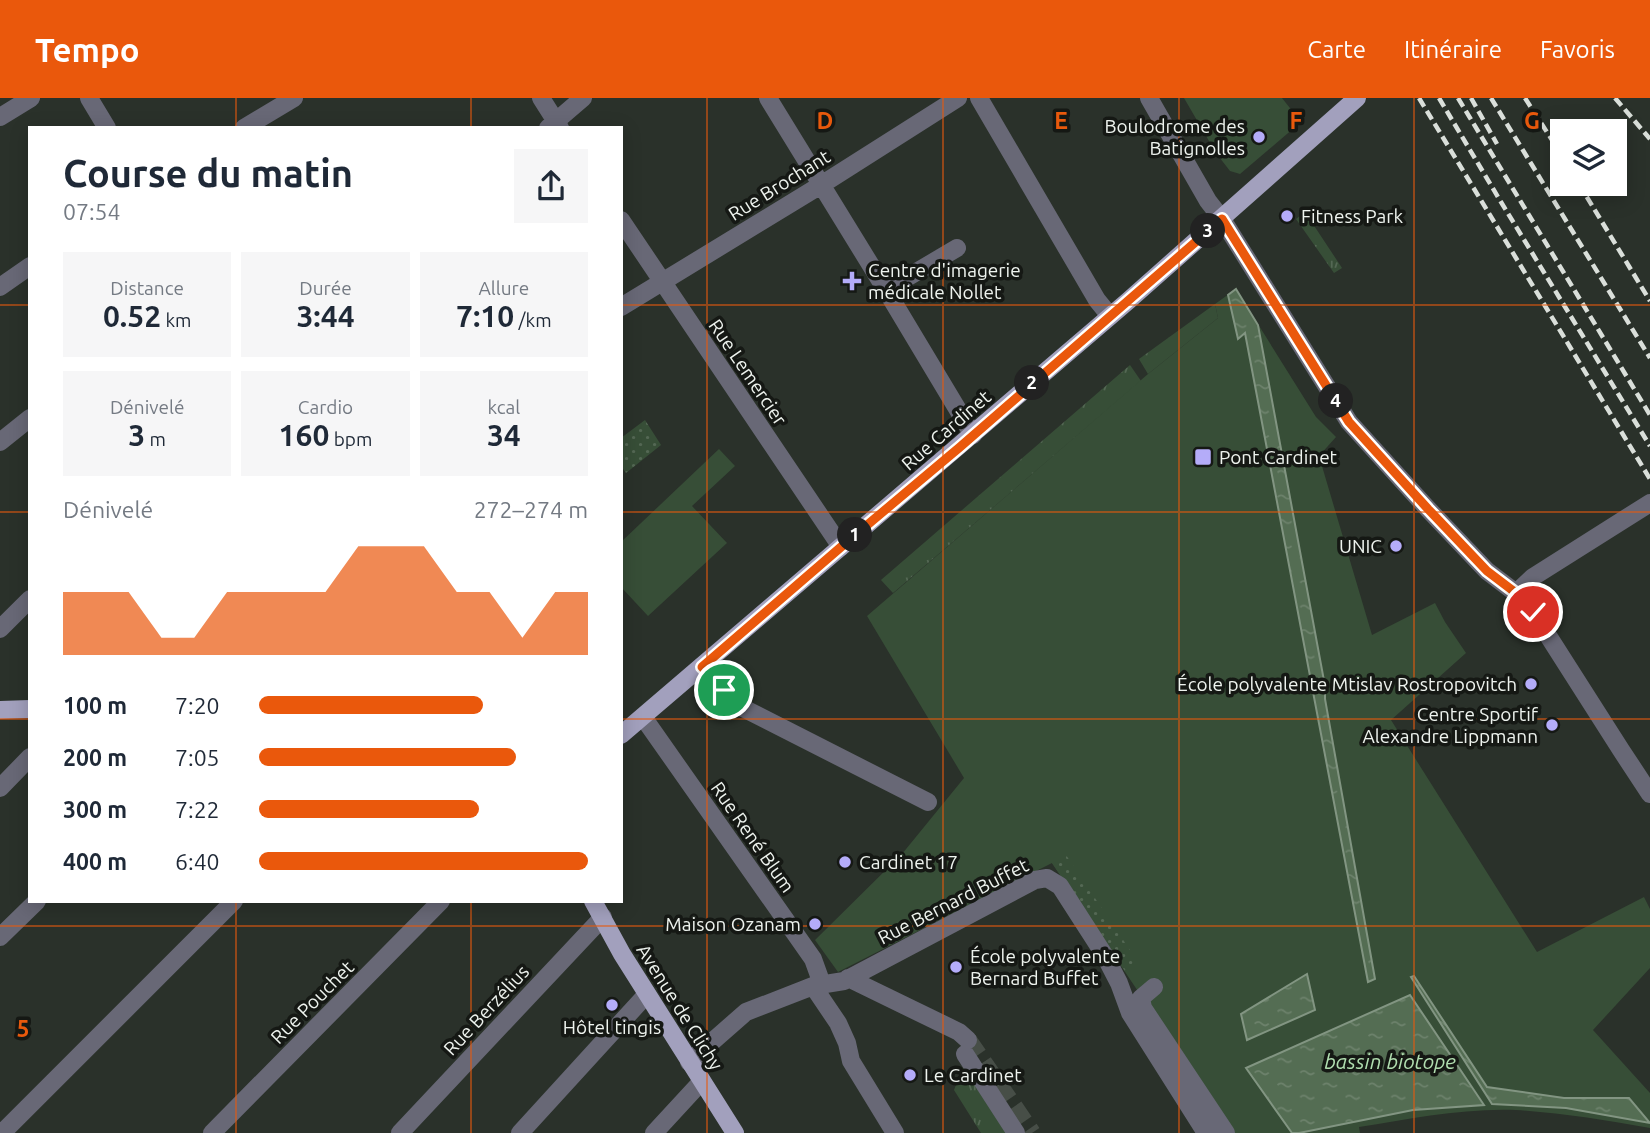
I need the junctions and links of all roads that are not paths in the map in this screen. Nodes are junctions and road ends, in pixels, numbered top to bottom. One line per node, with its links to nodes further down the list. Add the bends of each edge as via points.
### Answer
1 (31, 98): 11 (street)
2 (89, 98): 12 (street)
3 (294, 98): 13 (street)
4 (541, 98): 14 (street)
5 (583, 98): 14 (street)
6 (768, 98): 15 (street)
7 (958, 98): 15 (street, Rue Brochant)
8 (979, 98): 24 (street)
9 (1149, 98): 16 (street)
10 (1357, 98): 16 (main road, Rue Cardinet)
11 (0, 117)
12 (106, 126)
13 (247, 126)
14 (555, 126)
15 (821, 185): 20 (street, Rue Brochant); 22 (street)
16 (1222, 219): 24 (main road, Rue Cardinet); 30 (street, via 1349,422 1478,563)
17 (623, 223): 20 (street, Rue Lemercier)
18 (957, 248): 22 (street)
19 (28, 267): 21 (street)
20 (662, 282): 23 (street, Rue Brochant); 29 (street, Rue Lemercier)
21 (0, 287)
22 (886, 290): 26 (street)
23 (623, 306)
24 (1110, 316): 26 (main road, Rue Cardinet)
25 (28, 420): 27 (street)
26 (973, 435): 29 (main road, Rue Cardinet)
27 (0, 442)
28 (1650, 503): 30 (street, via 1533,577)
29 (841, 547): 33 (main road, Rue Cardinet)
30 (1516, 593): 40 (street, via 1533,612)
31 (28, 601): 32 (street)
32 (0, 629)
33 (702, 667): 36 (main road, Rue Cardinet); 41 (street, via 737,705)
34 (28, 709): 35 (main road)
35 (0, 710)
36 (643, 717): 37 (main road, Rue Cardinet); 49 (street, Rue René Blum, via 813,959)
37 (623, 734)
38 (28, 759): 39 (street)
39 (0, 788)
40 (1650, 794)
41 (928, 802)
42 (35, 903): 47 (street)
43 (232, 903): 54 (street)
44 (439, 903): 55 (street, Rue Pouchet)
45 (594, 903): 46 (main road, Avenue de Clichy)
46 (603, 917): 51 (main road, Avenue de Clichy); 56 (street, Rue Berzélius)
47 (0, 937)
48 (848, 978): 49 (street, Rue Bernard Buffet); 61 (street, via 959,1032); 62 (street, Rue Bernard Buffet, via 1035,880 1047,878 1060,886 1105,956 1130,1013)
49 (817, 985): 52 (street, Rue Bernard Buffet, via 746,1012); 60 (street, Rue René Blum, via 847,1043 851,1061)
50 (1154, 987): 63 (street, via 1141,998 1143,1008)
51 (647, 993): 52 (main road, Avenue de Clichy); 57 (street)
52 (690, 1062): 53 (main road, Avenue de Clichy)
53 (702, 1081): 58 (street); 59 (main road, Avenue de Clichy)
54 (2, 1133)
55 (212, 1133)
56 (400, 1133)
57 (520, 1133)
58 (654, 1133)
59 (735, 1133)
60 (895, 1133)
61 (1016, 1133)
62 (1206, 1133)
63 (1226, 1133)

